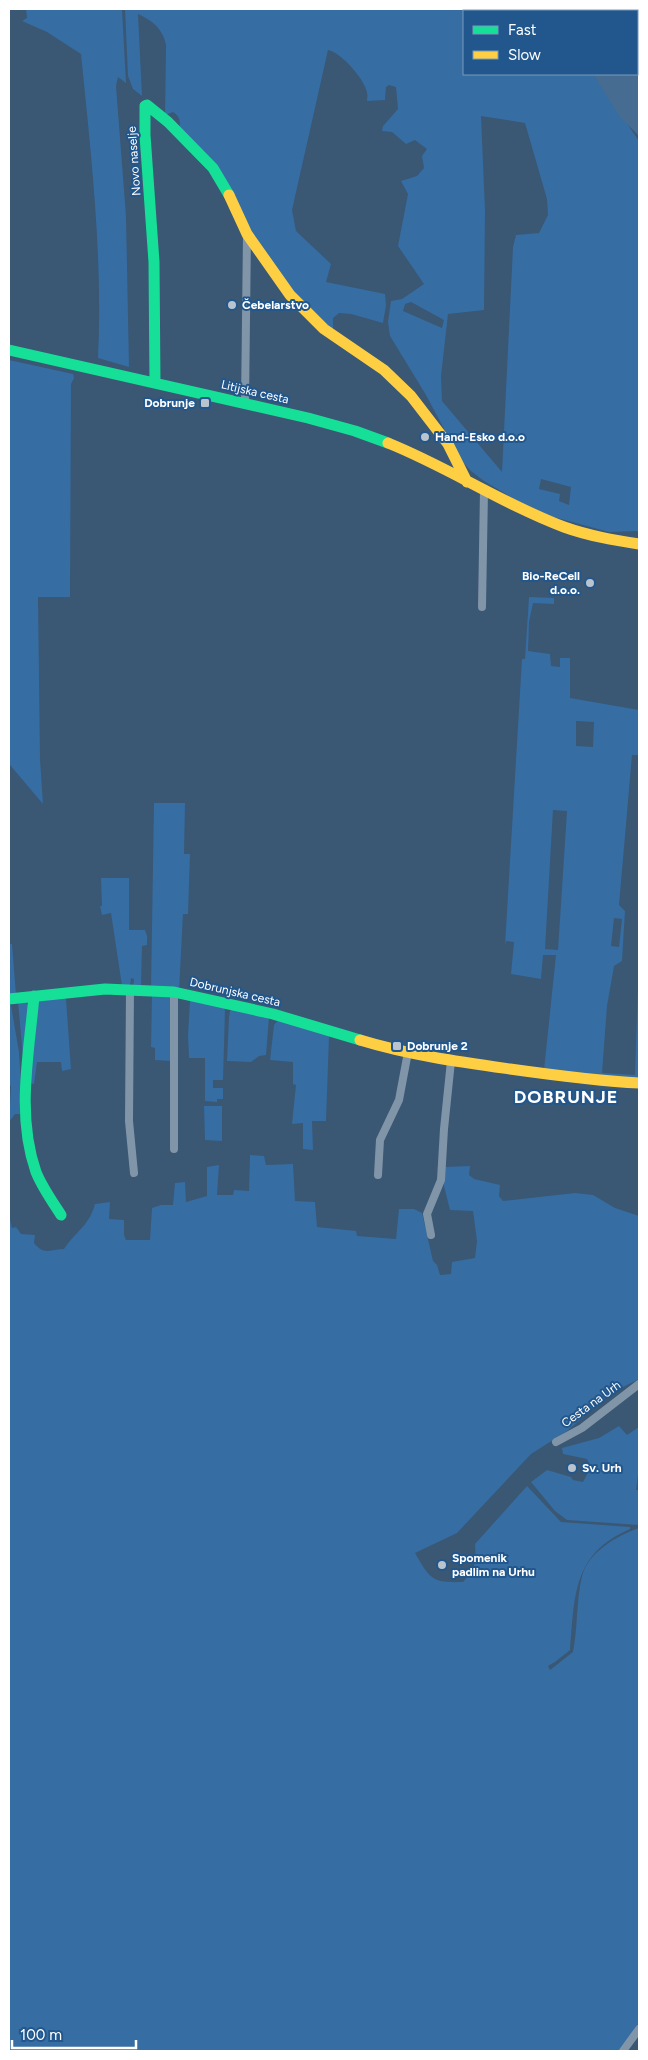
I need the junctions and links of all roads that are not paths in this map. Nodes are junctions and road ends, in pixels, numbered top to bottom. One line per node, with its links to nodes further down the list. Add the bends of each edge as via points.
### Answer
1 (247, 234): 3 (street, Novo naselje, via 213,168 155,109 146,105 156,325); 4 (street, Novo naselje); 5 (street, Novo naselje, via 290,295 310,316 333,336 384,370 411,396 448,444)
2 (9, 350): 3 (street, Litijska cesta)
3 (154, 383): 4 (street, Litijska cesta)
4 (245, 404): 5 (street, Litijska cesta, via 313,419 372,437)
5 (467, 482): 6 (street, Litijska cesta)
6 (484, 491): 7 (street, Litijska cesta, via 574,531); 8 (street)
7 (639, 544)
8 (482, 607)
9 (130, 989): 10 (street, Dobrunjska cesta); 11 (street, Dobrunjska cesta); 17 (street, via 129,1121)
10 (174, 992): 13 (street, Dobrunjska cesta, via 273,1014); 16 (street)
11 (34, 996): 12 (street, Dobrunjska cesta); 19 (street, via 24,1087 27,1138 39,1179)
12 (9, 1000)
13 (408, 1052): 14 (street, Dobrunjska cesta); 18 (street, via 399,1100 380,1140)
14 (451, 1062): 15 (street, Dobrunjska cesta, via 597,1081); 20 (street, via 441,1180 427,1214)
15 (639, 1083)
16 (174, 1149)
17 (134, 1173)
18 (378, 1176)
19 (61, 1215)
20 (431, 1235)
21 (639, 1384): 22 (street, Cesta na Urh, via 582,1428)
22 (556, 1442)
23 (639, 2029): 24 (street)
24 (623, 2051)

